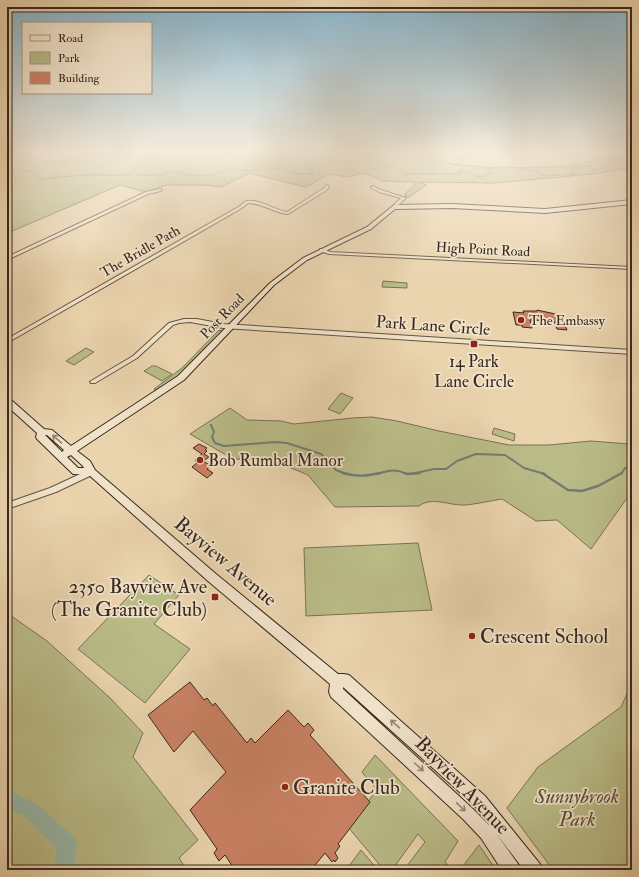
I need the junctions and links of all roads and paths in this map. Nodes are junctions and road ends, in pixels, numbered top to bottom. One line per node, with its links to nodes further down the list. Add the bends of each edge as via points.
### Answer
1 (146, 194): 7 (street)
2 (318, 194): 10 (street, The Bridle Path, via 288,213 253,202 245,203)
3 (390, 194): 5 (street, Post Road, via 404,198)
4 (632, 202): 5 (street, via 545,211 452,206)
5 (394, 207): 6 (street, Post Road, via 369,228)
6 (323, 250): 8 (street, High Point Road, via 332,253); 9 (street, Post Road, via 272,284)
7 (7, 259)
8 (632, 268)
9 (232, 326): 11 (street, Park Lane Circle); 12 (street, Park Lane Circle, via 196,321 176,322 135,357); 15 (street, Post Road, via 181,378)
10 (7, 341)
11 (632, 352)
12 (93, 382)
13 (7, 401): 14 (street, Bayview Avenue)
14 (42, 432): 15 (street, Bayview Avenue, one-way to 14, via 49,432); 16 (street, Bayview Avenue, via 40,437)
15 (70, 451): 16 (street, Post Road); 17 (street, Bayview Avenue, via 87,464)
16 (61, 457): 17 (street, Bayview Avenue, via 76,471)
17 (91, 472): 18 (street, via 53,490); 19 (street, Bayview Avenue)
18 (7, 506)
19 (336, 681): 20 (street, Bayview Avenue, one-way to 20, via 336,692 468,814 486,833); 21 (street, Bayview Avenue, one-way to 19, via 480,801 344,680)
20 (508, 864)
21 (534, 870)

